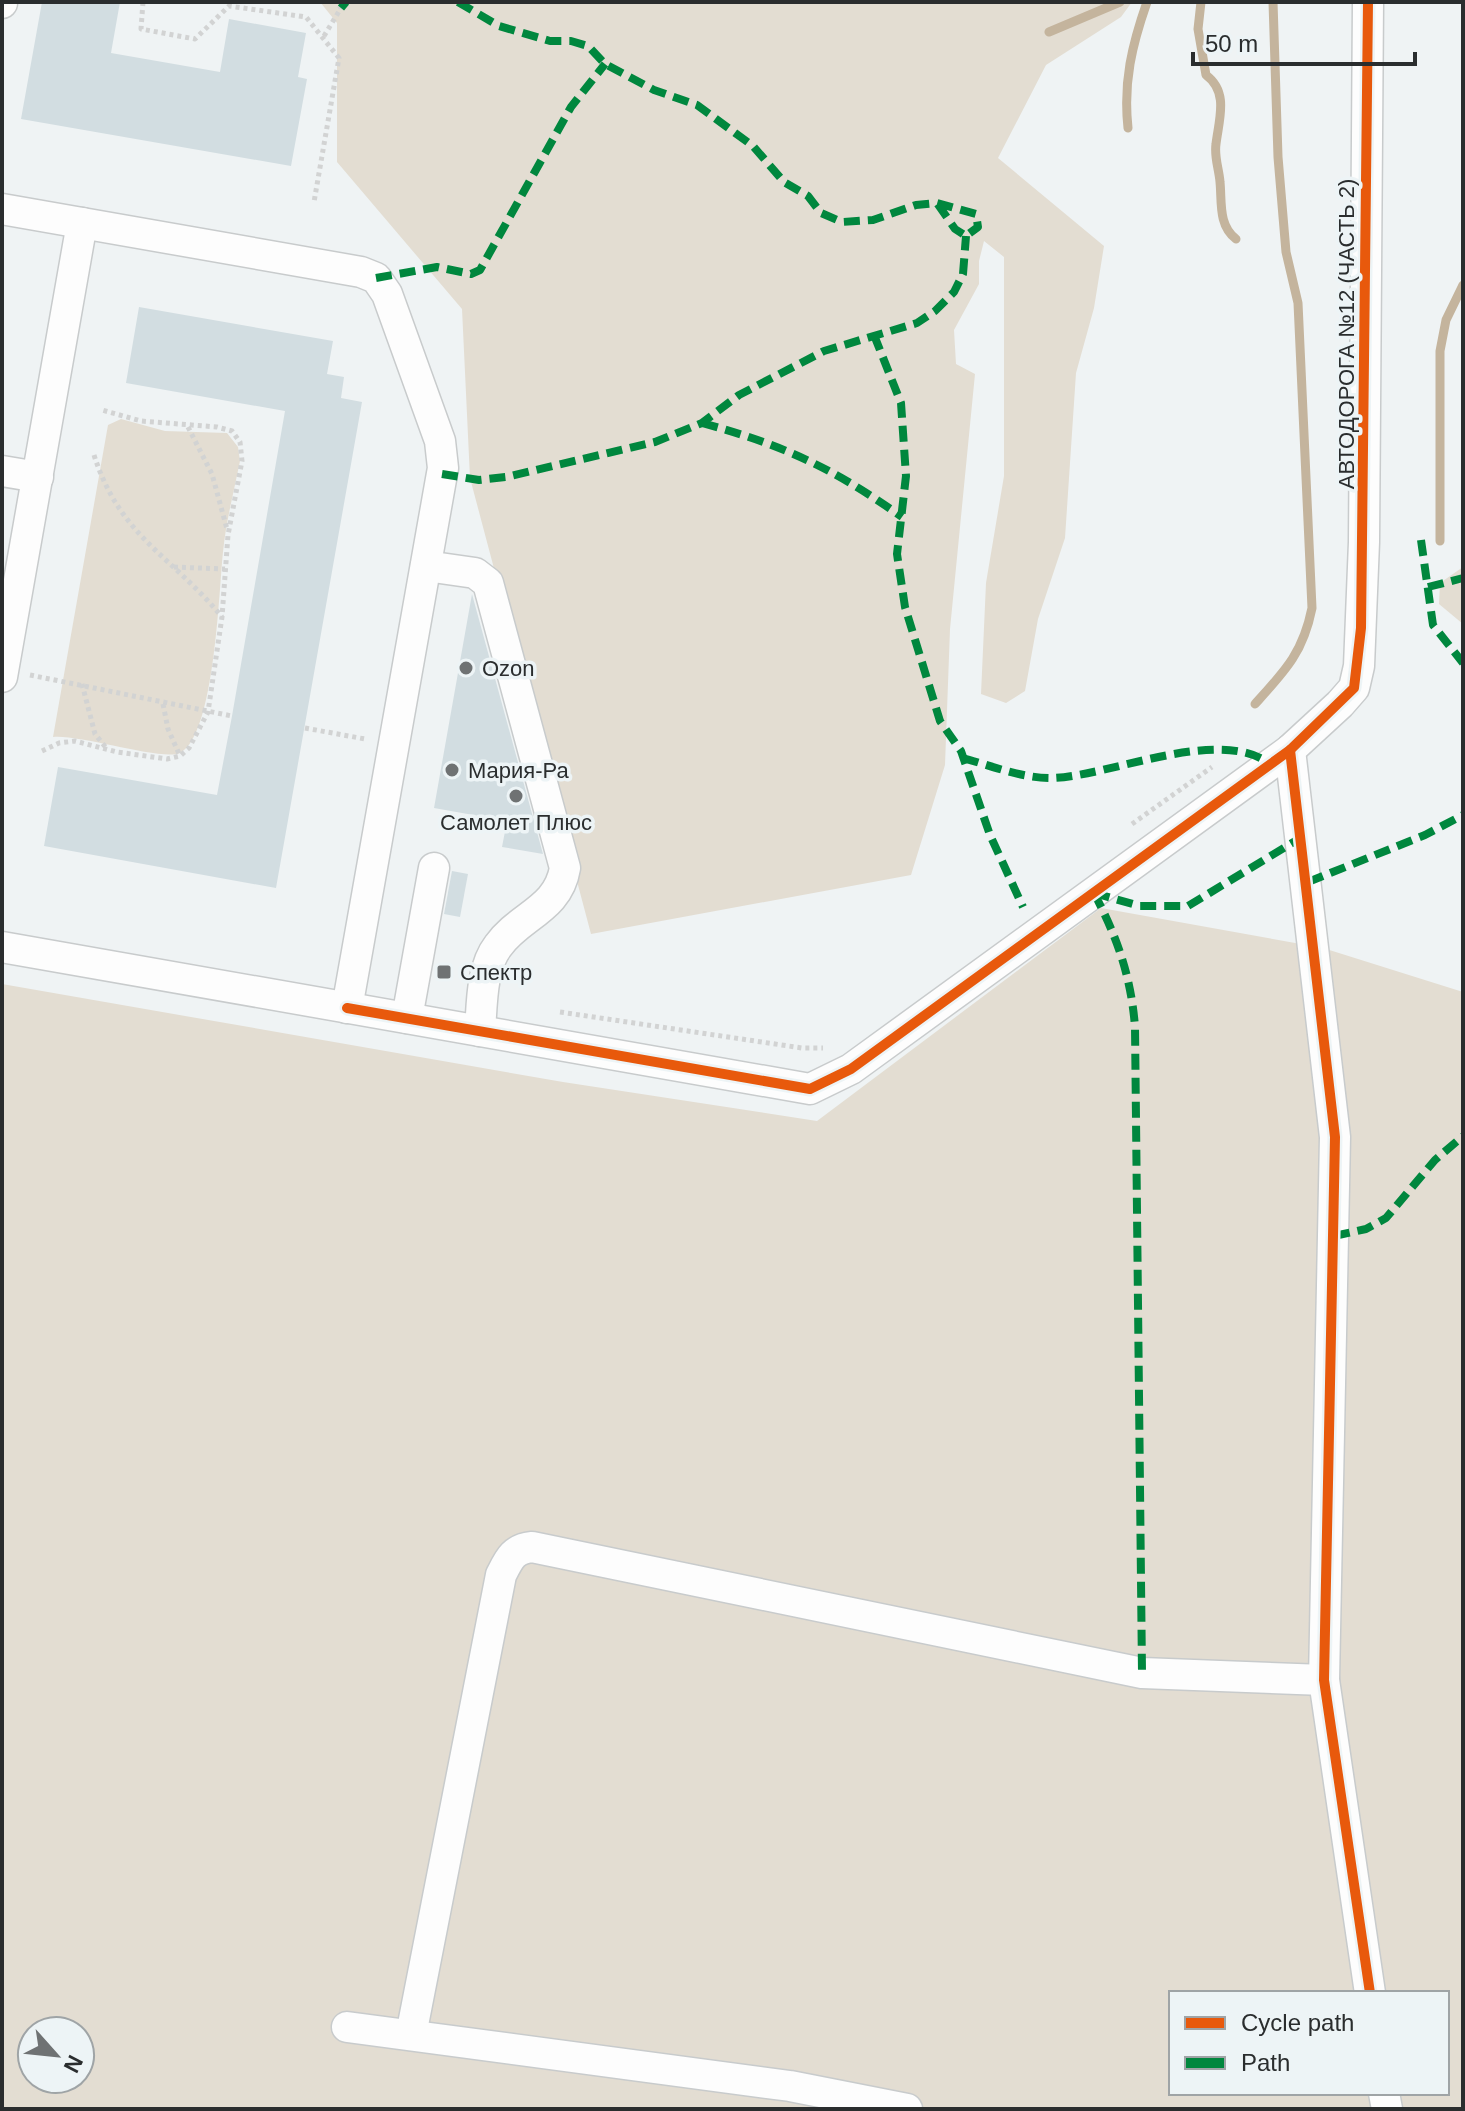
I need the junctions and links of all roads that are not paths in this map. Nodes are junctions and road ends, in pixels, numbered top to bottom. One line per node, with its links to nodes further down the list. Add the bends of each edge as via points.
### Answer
1 (1368, 2): 8 (street, АВТОДОРОГА №12 (ЧАСТЬ 2), via 1359,666 1354,688)
2 (2, 209): 3 (street)
3 (82, 223): 5 (street); 6 (street, via 376,278 387,294 444,454)
4 (2, 471): 5 (street)
5 (38, 477): 7 (street)
6 (426, 566): 11 (street); 13 (street, via 475,573 488,583 563,850 563,879 552,900 510,933 489,961)
7 (3, 673)
8 (1290, 750): 13 (street, via 851,1069 810,1089); 14 (street, via 1335,1137)
9 (434, 868): 12 (street)
10 (2, 947): 11 (street)
11 (347, 1008): 12 (street)
12 (407, 1018): 13 (street)
13 (480, 1031)
14 (1324, 1680): 15 (street); 17 (street, via 1142,1673 520,1548 501,1575)
15 (1370, 1991)
16 (347, 2027): 17 (street)
17 (411, 2035): 18 (street, via 790,2086)
18 (907, 2109)

